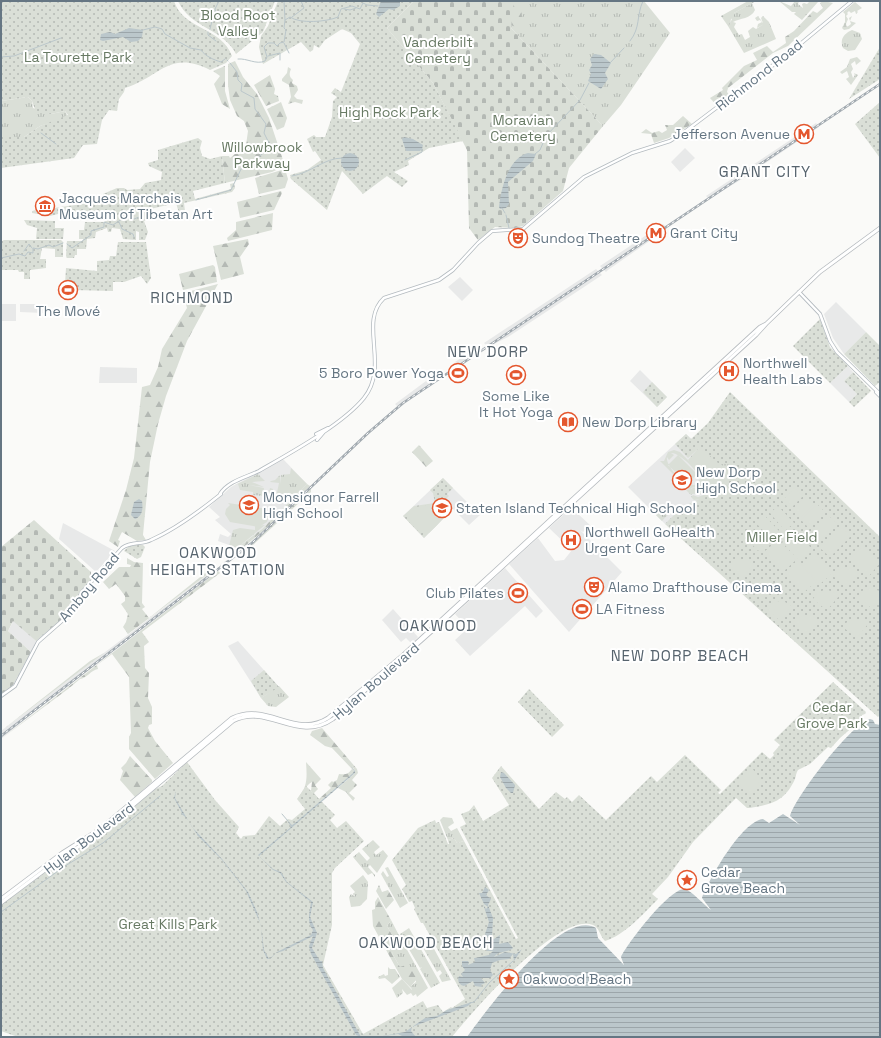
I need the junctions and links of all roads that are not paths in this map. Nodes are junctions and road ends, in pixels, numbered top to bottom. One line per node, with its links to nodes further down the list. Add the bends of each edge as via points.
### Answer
1 (852, 1): 4 (main road, Richmond Road, via 793,50 684,133 632,153 584,178 523,229 492,231 444,277 384,298)
2 (880, 228): 3 (main road, Hylan Boulevard, via 822,270)
3 (799, 292): 5 (main road, via 820,314 836,349); 10 (main road, Hylan Boulevard)
4 (378, 304): 6 (main road, Amboy Road, via 373,316 376,363 371,386 358,405)
5 (880, 395)
6 (328, 428): 7 (main road, Amboy Road); 9 (main road, Amboy Road)
7 (325, 432): 8 (main road); 9 (main road, Amboy Road)
8 (317, 440)
9 (308, 441): 11 (main road, Amboy Road, via 230,485 196,513 159,536 148,542 130,543 121,549 82,592 71,613 38,642 14,686)
10 (563, 510): 12 (main road, Hylan Boulevard, via 400,657 328,718 317,724 305,725 258,713 232,718 100,829 62,853); 13 (main road, Hylan Boulevard, via 404,657 330,721 316,727 305,728 260,716 248,716 233,721 102,832 64,856)
11 (1, 696)
12 (1, 899)
13 (1, 903)

